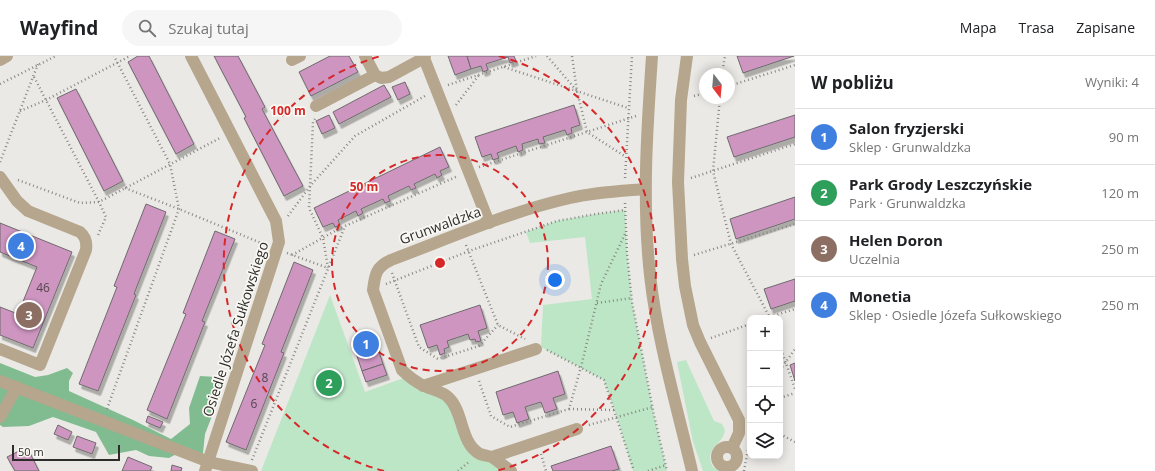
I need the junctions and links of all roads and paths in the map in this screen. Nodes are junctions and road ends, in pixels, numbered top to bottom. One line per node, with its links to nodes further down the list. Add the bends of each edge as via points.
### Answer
1 (7, 56): 14 (street)
2 (56, 56): 16 (path)
3 (114, 56): 15 (path)
4 (130, 56): 15 (path)
5 (191, 56): 33 (street, Osiedle Józefa Sułkowskiego)
6 (365, 56): 20 (street)
7 (536, 56): 18 (path)
8 (547, 56): 26 (path)
9 (572, 56): 26 (path)
10 (652, 56): 44 (street)
11 (687, 56): 41 (street)
12 (724, 56): 19 (path)
13 (424, 57): 20 (street, via 385,78); 25 (street)
14 (0, 60)
15 (118, 62): 27 (path); 37 (path)
16 (38, 64): 22 (path); 23 (path)
17 (795, 65): 24 (path)
18 (504, 67): 21 (path); 26 (path)
19 (723, 68)
20 (375, 75): 29 (street)
21 (479, 75): 25 (path); 32 (path)
22 (34, 77): 27 (path); 31 (path)
23 (0, 84)
24 (735, 84)
25 (436, 89): 32 (street); 42 (path, via 355,136)
26 (577, 91): 30 (path); 35 (path, via 587,132)
27 (46, 100): 31 (path); 45 (path)
28 (719, 104): 38 (path)
29 (316, 106): 42 (path, via 320,113 313,122)
30 (628, 108)
31 (20, 111): 36 (path)
32 (447, 117): 48 (street)
33 (231, 132): 37 (path); 51 (street, Osiedle Józefa Sułkowskiego, via 276,220)
34 (795, 144): 38 (path)
35 (626, 157)
36 (0, 162)
37 (170, 164): 43 (path); 46 (path)
38 (713, 171): 41 (path); 55 (path)
39 (0, 177): 54 (street, via 28,211 80,232)
40 (15, 178): 45 (path, via 80,203)
41 (678, 182): 58 (street)
42 (311, 185): 51 (path); 53 (path, via 309,208)
43 (125, 188): 45 (path); 46 (path)
44 (646, 190): 48 (street, Grunwaldzka, via 601,192 571,197); 101 (street, via 650,276 662,344)
45 (99, 202): 54 (path, via 106,217 94,246)
46 (179, 209): 56 (path); 87 (path)
47 (625, 210): 60 (path, via 557,221 468,251)
48 (489, 223): 59 (street, Grunwaldzka)
49 (795, 224): 55 (path)
50 (345, 226): 53 (path)
51 (277, 230): 56 (street, Osiedle Józefa Sułkowskiego)
52 (626, 231): 63 (path, via 601,284)
53 (323, 238): 57 (path); 57 (path, via 328,268)
54 (86, 243): 72 (street, via 86,250 40,365)
55 (731, 244): 58 (path); 65 (path)
56 (277, 250): 57 (path); 96 (street, Osiedle Józefa Sułkowskiego)
57 (292, 255)
58 (682, 258): 69 (street, via 685,286)
59 (388, 262): 60 (path); 61 (street, Grunwaldzka, via 379,266 374,276)
60 (394, 280): 61 (path); 67 (path, via 419,347 438,359 479,346)
61 (373, 290): 78 (street, via 402,370)
62 (632, 298): 63 (path)
63 (597, 303): 84 (path)
64 (795, 309): 66 (path)
65 (766, 315)
66 (777, 315)
67 (498, 325)
68 (747, 325): 69 (path)
69 (700, 342): 92 (street, via 737,415 738,436)
70 (536, 348): 76 (street)
71 (795, 349): 74 (path)
72 (0, 350)
73 (782, 351): 74 (path)
74 (786, 363): 75 (path); 80 (path)
75 (783, 366)
76 (475, 369): 78 (street); 84 (path, via 491,416 510,427)
77 (0, 381): 79 (street)
78 (423, 386): 94 (street, via 449,398 473,447 480,454)
79 (17, 387): 86 (street); 87 (street)
80 (795, 389)
81 (795, 394): 82 (path)
82 (783, 397)
83 (653, 407): 88 (path)
84 (569, 409): 85 (path)
85 (614, 410)
86 (0, 417)
87 (103, 421): 96 (street)
88 (577, 429): 90 (street)
89 (783, 436): 91 (path)
90 (537, 442): 94 (street); 99 (path)
91 (795, 442)
92 (732, 448)
93 (747, 456): 102 (path)
94 (492, 457): 98 (street)
95 (666, 465): 100 (path)
96 (207, 466): 97 (street)
97 (252, 471)
98 (511, 471)
99 (546, 471)
100 (648, 471)
101 (692, 471)
102 (744, 471)

